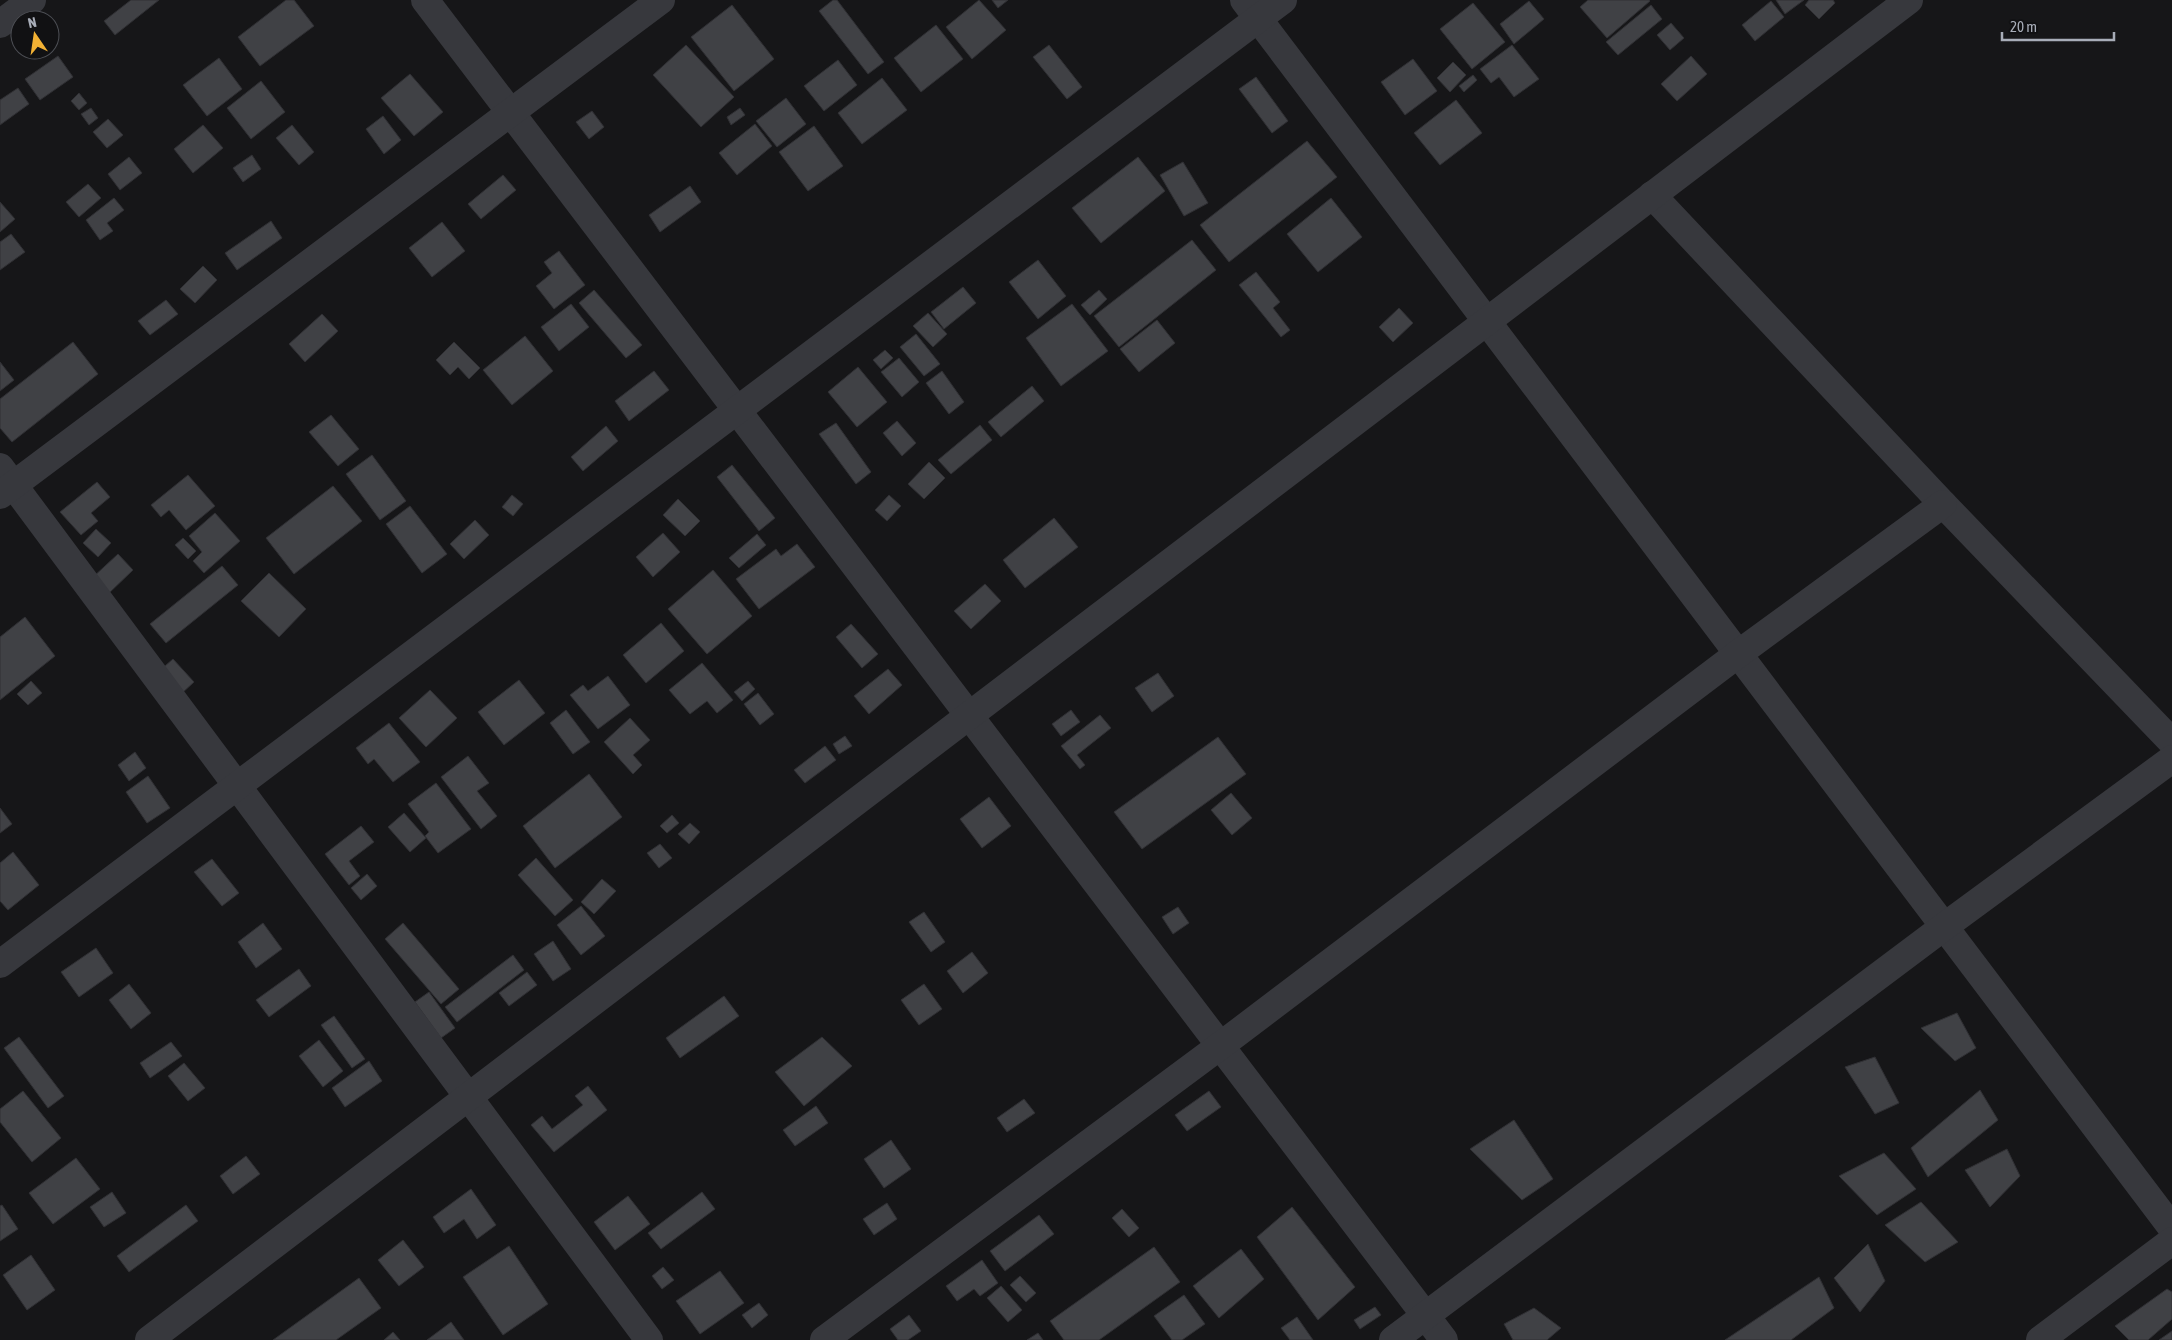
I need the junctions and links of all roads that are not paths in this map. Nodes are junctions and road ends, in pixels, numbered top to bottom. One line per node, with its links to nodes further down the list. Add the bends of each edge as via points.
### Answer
1 (32, 0): 7 (street)
2 (425, 0): 8 (street)
3 (662, 0): 8 (street)
4 (1283, 0): 6 (street)
5 (1909, 0): 9 (street)
6 (1251, 9): 10 (street); 11 (street)
7 (0, 24)
8 (510, 113): 11 (street); 12 (street)
9 (1652, 195): 10 (street); 13 (street)
10 (1487, 321): 14 (street); 15 (street)
11 (737, 410): 15 (street); 18 (street)
12 (4, 482): 18 (street)
13 (1943, 504): 14 (street); 16 (street)
14 (1738, 654): 19 (street); 21 (street)
15 (969, 715): 21 (street); 22 (street)
16 (2172, 742)
17 (2172, 758): 19 (street)
18 (237, 786): 20 (street); 22 (street)
19 (1944, 926): 23 (street); 25 (street)
20 (0, 964)
21 (1220, 1046): 25 (street); 28 (street)
22 (469, 1097): 26 (street); 27 (street)
23 (2172, 1228)
24 (2172, 1241): 31 (street)
25 (1426, 1315): 29 (street); 30 (street)
26 (149, 1340)
27 (649, 1340)
28 (824, 1340)
29 (1393, 1340)
30 (1444, 1340)
31 (2040, 1340)

